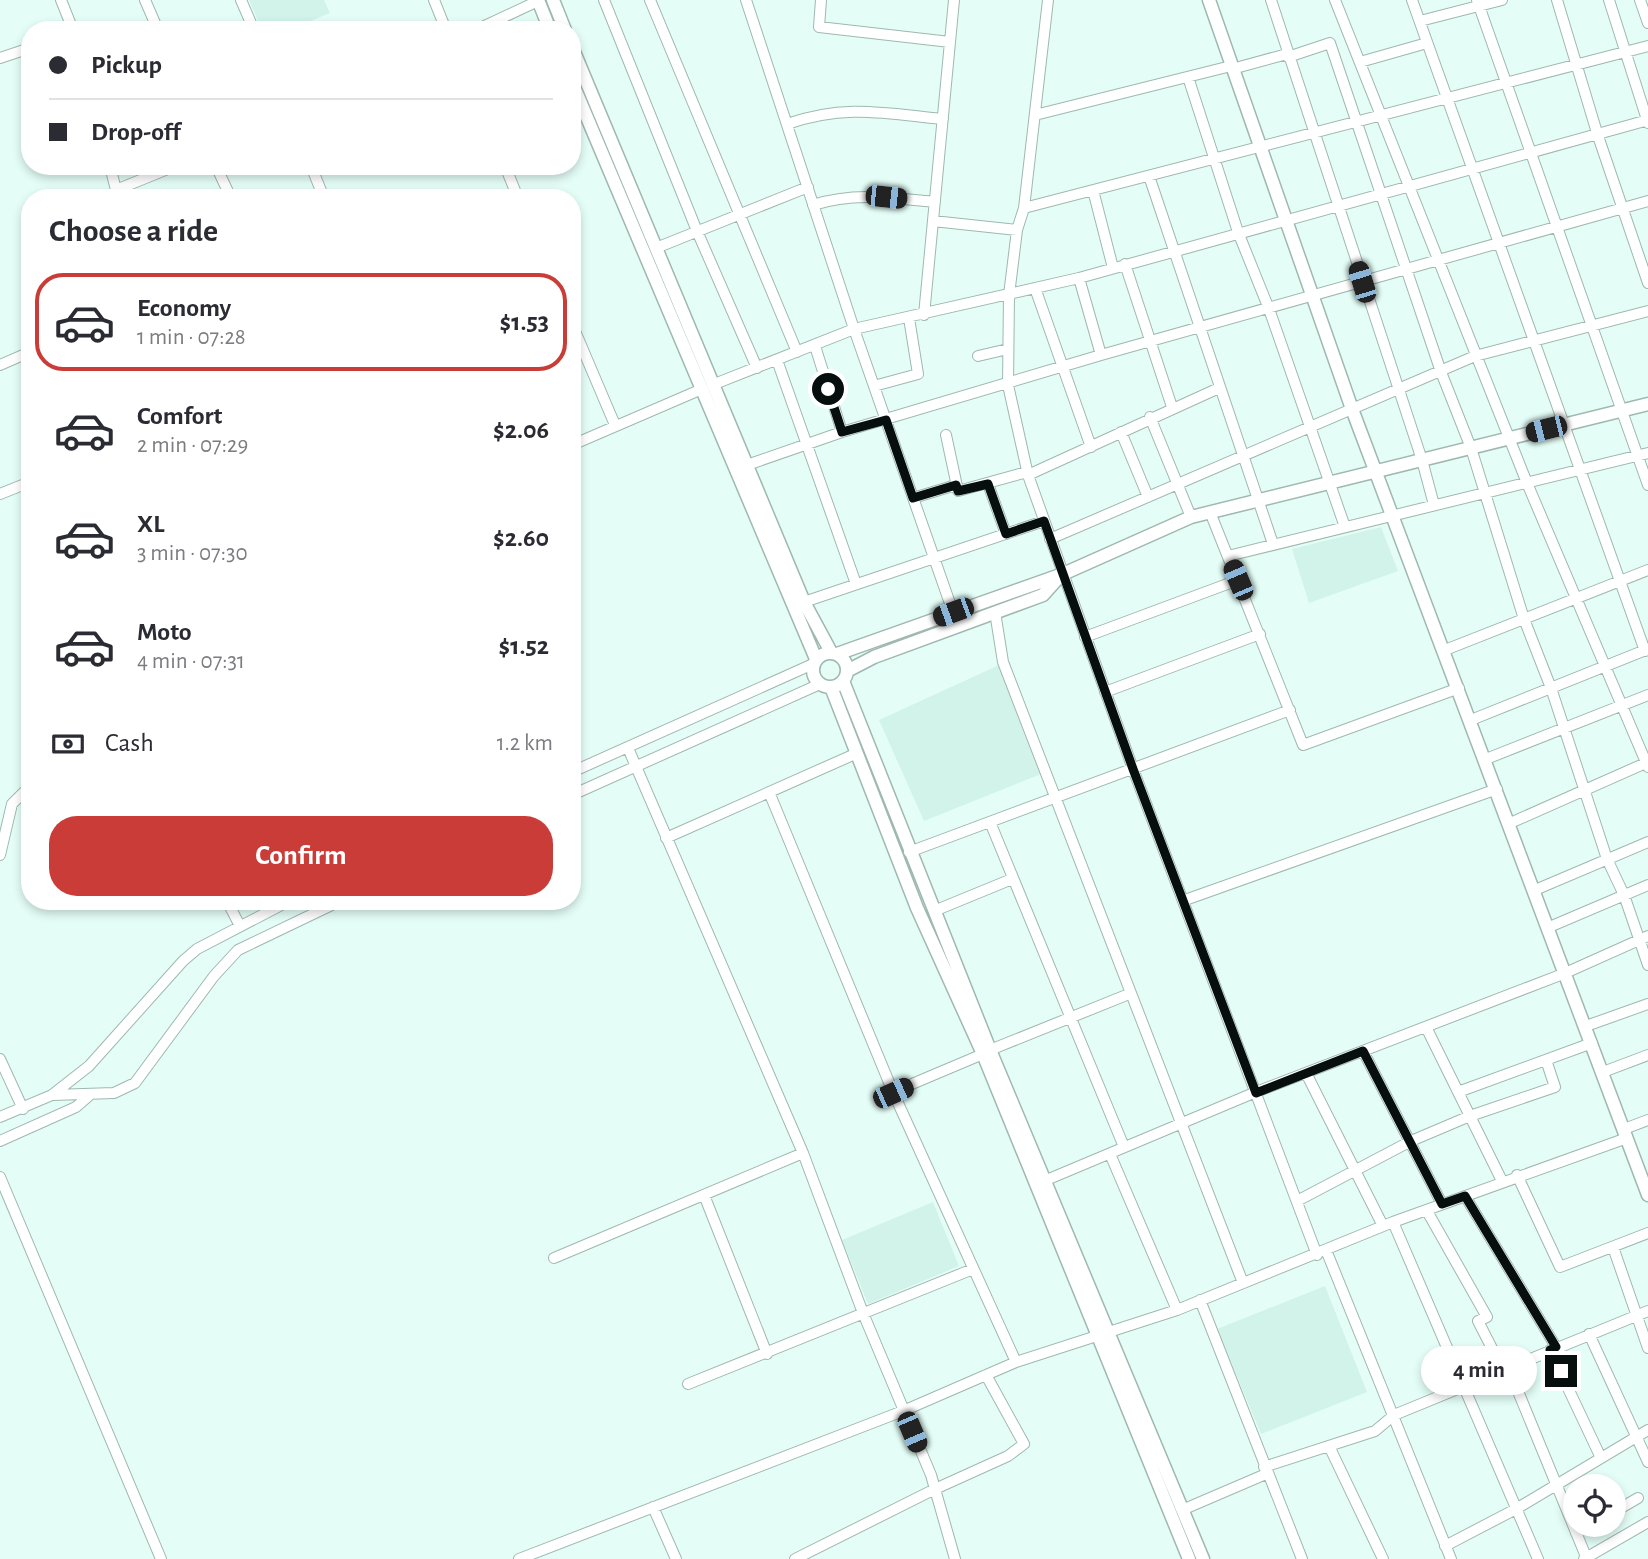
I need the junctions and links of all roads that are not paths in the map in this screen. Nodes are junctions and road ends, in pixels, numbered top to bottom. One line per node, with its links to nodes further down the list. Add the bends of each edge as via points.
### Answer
1 (61, 0): 23 (street)
2 (145, 0): 24 (street)
3 (241, 0): 25 (street)
4 (434, 0): 26 (street)
5 (553, 0): 29 (street)
6 (604, 0): 76 (street)
7 (650, 0): 71 (street)
8 (746, 0): 51 (street)
9 (821, 0): 31 (street, via 819,27)
10 (954, 0): 31 (street)
11 (1048, 0): 46 (street)
12 (1209, 0): 40 (street)
13 (1271, 0): 36 (street)
14 (1335, 0): 38 (street)
15 (1412, 0): 22 (street)
16 (1502, 0): 21 (street)
17 (1557, 0): 39 (street)
18 (1609, 0): 35 (street)
19 (1640, 0): 30 (street)
20 (538, 1): 27 (street); 28 (street)
21 (1478, 3): 22 (street); 43 (street)
22 (1420, 20): 32 (street)
23 (69, 21)
24 (154, 21)
25 (250, 21)
26 (442, 21)
27 (495, 21)
28 (546, 21)
29 (561, 21)
30 (1648, 23)
31 (950, 42): 48 (street)
32 (1427, 43): 38 (street); 44 (street)
33 (1648, 46): 35 (street)
34 (21, 51): 37 (street)
35 (1625, 52): 39 (street); 49 (street)
36 (1287, 55): 40 (street); 50 (street, via 1330,43); 52 (street)
37 (0, 58)
38 (1360, 62): 47 (street)
39 (1577, 63): 43 (street); 53 (street)
40 (1232, 68): 42 (street); 54 (street)
41 (581, 69): 79 (street)
42 (1188, 77): 46 (street); 56 (street)
43 (1505, 82): 44 (street); 55 (street)
44 (1447, 98): 47 (street); 57 (street)
45 (581, 102): 115 (street)
46 (1035, 115): 69 (street)
47 (1381, 116): 50 (street); 60 (street)
48 (943, 119): 51 (street, via 841,110); 66 (street)
49 (1648, 121): 53 (street)
50 (1355, 122): 52 (street); 64 (street)
51 (787, 124): 61 (street)
52 (1313, 132): 54 (street); 68 (street)
53 (1598, 136): 55 (street); 70 (street)
54 (1261, 146): 56 (street); 72 (street)
55 (1529, 153): 57 (street); 74 (street)
56 (1216, 159): 59 (street); 77 (street)
57 (1472, 168): 60 (street); 78 (street)
58 (156, 175): 62 (street)
59 (1149, 176): 63 (street); 80 (street)
60 (1407, 186): 64 (street); 81 (street)
61 (807, 187): 67 (street); 71 (street)
62 (127, 189)
63 (1093, 190): 69 (street); 83 (street)
64 (1382, 193): 68 (street); 84 (street)
65 (1648, 201): 70 (street)
66 (935, 202): 67 (street, via 862,195); 73 (street)
67 (813, 205): 97 (street)
68 (1338, 205): 72 (street); 86 (street)
69 (1024, 208): 75 (street)
70 (1621, 208): 74 (street); 87 (street)
71 (738, 214): 76 (street); 102 (street)
72 (1286, 219): 77 (street); 90 (street)
73 (933, 221): 75 (street); 93 (street)
74 (1556, 227): 78 (street); 95 (street)
75 (1017, 230): 89 (street)
76 (697, 231): 79 (street); 110 (street)
77 (1238, 232): 80 (street); 91 (street)
78 (1501, 243): 81 (street); 98 (street)
79 (656, 248): 115 (street)
80 (1173, 252): 82 (street); 96 (street)
81 (1437, 261): 84 (street); 107 (street)
82 (1125, 264): 83 (street); 99 (street)
83 (1113, 268): 85 (street)
84 (1407, 270): 86 (street); 112 (street)
85 (1079, 278): 88 (street); 103 (street)
86 (1362, 282): 90 (street); 117 (street)
87 (1648, 283)
88 (1035, 288): 89 (street); 111 (street)
89 (1009, 295): 93 (street); 101 (street)
90 (1312, 298): 91 (street); 120 (street)
91 (1269, 309): 96 (street); 126 (street)
92 (1648, 311): 95 (street)
93 (924, 315): 94 (street)
94 (909, 318): 97 (street); 114 (street, via 918,374)
95 (1592, 325): 98 (street); 121 (street)
96 (1200, 328): 99 (street); 116 (street)
97 (854, 329): 100 (street); 114 (street)
98 (1535, 339): 107 (street); 125 (street)
99 (1150, 342): 103 (street); 119 (street)
100 (814, 346): 102 (street); 127 (street)
101 (1008, 349): 106 (street); 113 (street)
102 (797, 352): 108 (street)
103 (1101, 355): 111 (street)
104 (21, 356): 109 (street)
105 (581, 356): 124 (street)
106 (978, 356)
107 (1475, 356): 112 (street); 130 (street)
108 (777, 360): 110 (street); 132 (street)
109 (0, 365)
110 (757, 368): 115 (street)
111 (1061, 369): 113 (street); 133 (street)
112 (1441, 372): 117 (street); 134 (street)
113 (1008, 385): 123 (street); 141 (street)
114 (874, 386): 123 (street)
115 (707, 387): 124 (street); 138 (street); 180 (street)
116 (1219, 388): 119 (street); 136 (street)
117 (1399, 389): 120 (street); 137 (street)
118 (1648, 404): 121 (street)
119 (1172, 407): 122 (street)
120 (1352, 409): 126 (street); 140 (street)
121 (1622, 411): 125 (street); 135 (street)
122 (1150, 417): 128 (street); 145 (street)
123 (886, 420): 127 (street); 152 (street)
124 (615, 425): 131 (street)
125 (1565, 425): 130 (street); 139 (street)
126 (1310, 428): 136 (street); 142 (street)
127 (842, 432): 132 (street)
128 (1121, 432): 133 (street); 151 (street)
129 (946, 435): 146 (street)
130 (1509, 438): 134 (street); 143 (street)
131 (581, 441)
132 (806, 444): 138 (street); 169 (street)
133 (1091, 447): 141 (street)
134 (1471, 448): 137 (street); 149 (street)
135 (1643, 455): 139 (street); 147 (street)
136 (1242, 457): 145 (street); 153 (street)
137 (1422, 460): 140 (street); 154 (street)
138 (747, 465): 171 (street)
139 (1581, 470): 143 (street); 168 (street)
140 (1378, 471): 142 (street); 156 (street)
141 (1028, 473): 144 (street); 158 (street)
142 (1330, 483): 153 (street); 159 (street)
143 (1527, 483): 149 (street); 170 (street)
144 (988, 484): 146 (street, via 958,491); 160 (street)
145 (1179, 484): 151 (street); 157 (street)
146 (956, 485): 152 (street)
147 (1648, 485)
148 (21, 486): 150 (street)
149 (1485, 493): 154 (street); 174 (street)
150 (0, 494)
151 (1147, 497): 161 (street)
152 (913, 498): 164 (street)
153 (1257, 501): 155 (street); 162 (street)
154 (1434, 505): 156 (street)
155 (1210, 512): 157 (street); 163 (street)
156 (1395, 515): 159 (street); 177 (street)
157 (1191, 517): 166 (street)
158 (1044, 521): 160 (street); 161 (street)
159 (1345, 527): 162 (street)
160 (1006, 534): 164 (street)
161 (1051, 540): 166 (street)
162 (1273, 544): 163 (street)
163 (1227, 555): 167 (street)
164 (934, 558): 169 (street); 172 (street)
165 (1648, 570): 168 (street)
166 (1063, 573): 172 (street); 173 (street, via 1043,595); 176 (street)
167 (1238, 580): 175 (street); 176 (street)
168 (1620, 580): 170 (street); 178 (street)
169 (856, 584): 171 (street)
170 (1576, 598): 174 (street); 181 (street)
171 (804, 602): 179 (street)
172 (953, 612): 179 (street)
173 (995, 612): 182 (street, via 874,657); 203 (street, via 1003,662)
174 (1524, 619): 177 (street); 184 (street)
175 (1260, 634): 185 (street); 188 (street)
176 (1085, 636): 185 (street)
177 (1445, 649): 183 (street)
178 (1646, 650): 181 (street)
179 (834, 653): 180 (street); 182 (street, via 845,661)
180 (814, 661): 182 (street, via 813,675); 191 (street)
181 (1605, 666): 184 (street); 187 (street)
182 (835, 681): 192 (street); 195 (street); 208 (street)
183 (1459, 688): 188 (street, via 1303,745); 189 (street)
184 (1551, 688): 189 (street); 190 (street)
185 (1105, 692): 197 (street)
186 (1648, 695): 187 (street)
187 (1622, 705): 190 (street); 194 (street)
188 (1290, 710): 197 (street)
189 (1471, 720): 193 (street)
190 (1564, 729): 193 (street); 199 (street)
191 (628, 748): 195 (street); 196 (street)
192 (855, 754): 201 (street); 232 (street, via 917,908)
193 (1486, 760): 198 (street)
194 (1648, 764): 199 (street)
195 (635, 766): 200 (street); 206 (street)
196 (581, 768)
197 (1133, 769): 203 (street); 215 (street)
198 (1497, 789): 205 (street); 215 (street)
199 (1585, 790): 205 (street); 210 (street)
200 (581, 791)
201 (769, 792): 206 (street); 239 (street)
202 (21, 795): 209 (street, via 12,804)
203 (1053, 796): 204 (street); 225 (street)
204 (990, 822): 208 (street); 211 (street)
205 (1508, 824): 213 (street)
206 (666, 838): 252 (street)
207 (1648, 842): 210 (street)
208 (909, 852): 219 (street)
209 (0, 855)
210 (1607, 859): 213 (street); 214 (street)
211 (1012, 879): 219 (street); 227 (street)
212 (1648, 885): 214 (street)
213 (1535, 890): 221 (street)
214 (1624, 895): 221 (street); 222 (street)
215 (1185, 900): 240 (street)
216 (232, 910): 220 (street)
217 (271, 910): 220 (street)
218 (321, 910): 241 (street, via 237,950 135,1083 114,1093)
219 (934, 911): 232 (street)
220 (240, 926): 242 (street, via 183,961 89,1066)
221 (1547, 928): 224 (street)
222 (1644, 938): 223 (street); 224 (street)
223 (1648, 965)
224 (1563, 974): 228 (street); 229 (street)
225 (1129, 993): 227 (street); 247 (street)
226 (1648, 1004): 228 (street)
227 (1071, 1016): 232 (street); 251 (street)
228 (1586, 1026): 230 (street)
229 (1426, 1027): 231 (street); 238 (street)
230 (1592, 1043): 235 (street); 236 (street)
231 (1363, 1051): 237 (street); 250 (street)
232 (986, 1052): 239 (street); 257 (street); 277 (street)
233 (1648, 1055): 236 (street)
234 (0, 1059): 243 (street)
235 (1545, 1060): 238 (street); 244 (street, via 1555,1087)
236 (1603, 1072): 248 (street)
237 (1306, 1073): 240 (street); 254 (street)
238 (1458, 1092): 244 (street)
239 (893, 1093): 270 (street)
240 (1256, 1093): 247 (street); 262 (street)
241 (91, 1094): 242 (street); 249 (street, via 76,1107)
242 (52, 1096): 243 (street)
243 (23, 1109): 245 (street)
244 (1470, 1116): 250 (street); 258 (street)
245 (0, 1117)
246 (1648, 1120): 248 (street)
247 (1182, 1124): 251 (street); 271 (street)
248 (1625, 1133): 255 (street); 260 (street)
249 (0, 1141)
250 (1411, 1141): 254 (street); 263 (street)
251 (1124, 1147): 253 (street)
252 (803, 1153): 259 (street); 275 (street)
253 (1110, 1154): 257 (street); 273 (street)
254 (1356, 1171): 262 (street); 265 (street)
255 (1517, 1175): 258 (street); 267 (street, via 1560,1267)
256 (0, 1177): 307 (street)
257 (1044, 1181): 277 (street)
258 (1502, 1181): 261 (street)
259 (704, 1195): 269 (street); 281 (street)
260 (1648, 1195)
261 (1465, 1196): 263 (street); 279 (street)
262 (1297, 1201): 268 (street)
263 (1442, 1204): 264 (street)
264 (1427, 1211): 265 (street); 283 (street, via 1487,1317 1478,1321)
265 (1388, 1224): 268 (street); 286 (street)
266 (1648, 1233): 267 (street)
267 (1612, 1247): 276 (street)
268 (1321, 1252): 271 (street); 288 (street)
269 (554, 1258)
270 (973, 1269): 275 (street); 282 (street)
271 (1243, 1283): 272 (street)
272 (1200, 1300): 273 (street); 294 (street)
273 (1177, 1310): 277 (street)
274 (1648, 1311): 276 (street)
275 (863, 1313): 281 (street); 287 (street)
276 (1636, 1316): 278 (street); 280 (street)
277 (1102, 1333): 282 (street); 302 (street); 312 (street)
278 (1589, 1334): 279 (street); 290 (street)
279 (1553, 1348): 283 (street); 292 (street)
280 (1648, 1348)
281 (767, 1354): 285 (street)
282 (1016, 1362): 284 (street)
283 (1506, 1368): 286 (street); 295 (street)
284 (986, 1375): 287 (street); 296 (street, via 1024,1444 1009,1456)
285 (688, 1384)
286 (1465, 1386): 288 (street); 301 (street)
287 (903, 1411): 296 (street); 300 (street)
288 (1394, 1415): 291 (street, via 1375,1431); 305 (street)
289 (1648, 1430): 290 (street)
290 (1636, 1437): 292 (street); 293 (street)
291 (1329, 1446): 294 (street); 315 (street)
292 (1601, 1458): 295 (street)
293 (1648, 1462)
294 (1265, 1471): 302 (street); 314 (street)
295 (1555, 1486): 298 (street); 301 (street)
296 (935, 1489): 310 (street); 311 (street)
297 (1638, 1498): 299 (street)
298 (1563, 1504)
299 (1626, 1505)
300 (653, 1507): 308 (street); 309 (street)
301 (1516, 1509): 305 (street); 317 (street)
302 (1182, 1510): 313 (street)
303 (1647, 1526): 306 (street)
304 (1578, 1537): 306 (street)
305 (1445, 1546): 316 (street)
306 (1586, 1558)
307 (161, 1559)
308 (519, 1559)
309 (676, 1559)
310 (795, 1559)
311 (955, 1559)
312 (1189, 1559)
313 (1203, 1559)
314 (1302, 1559)
315 (1383, 1559)
316 (1451, 1559)
317 (1538, 1559)

